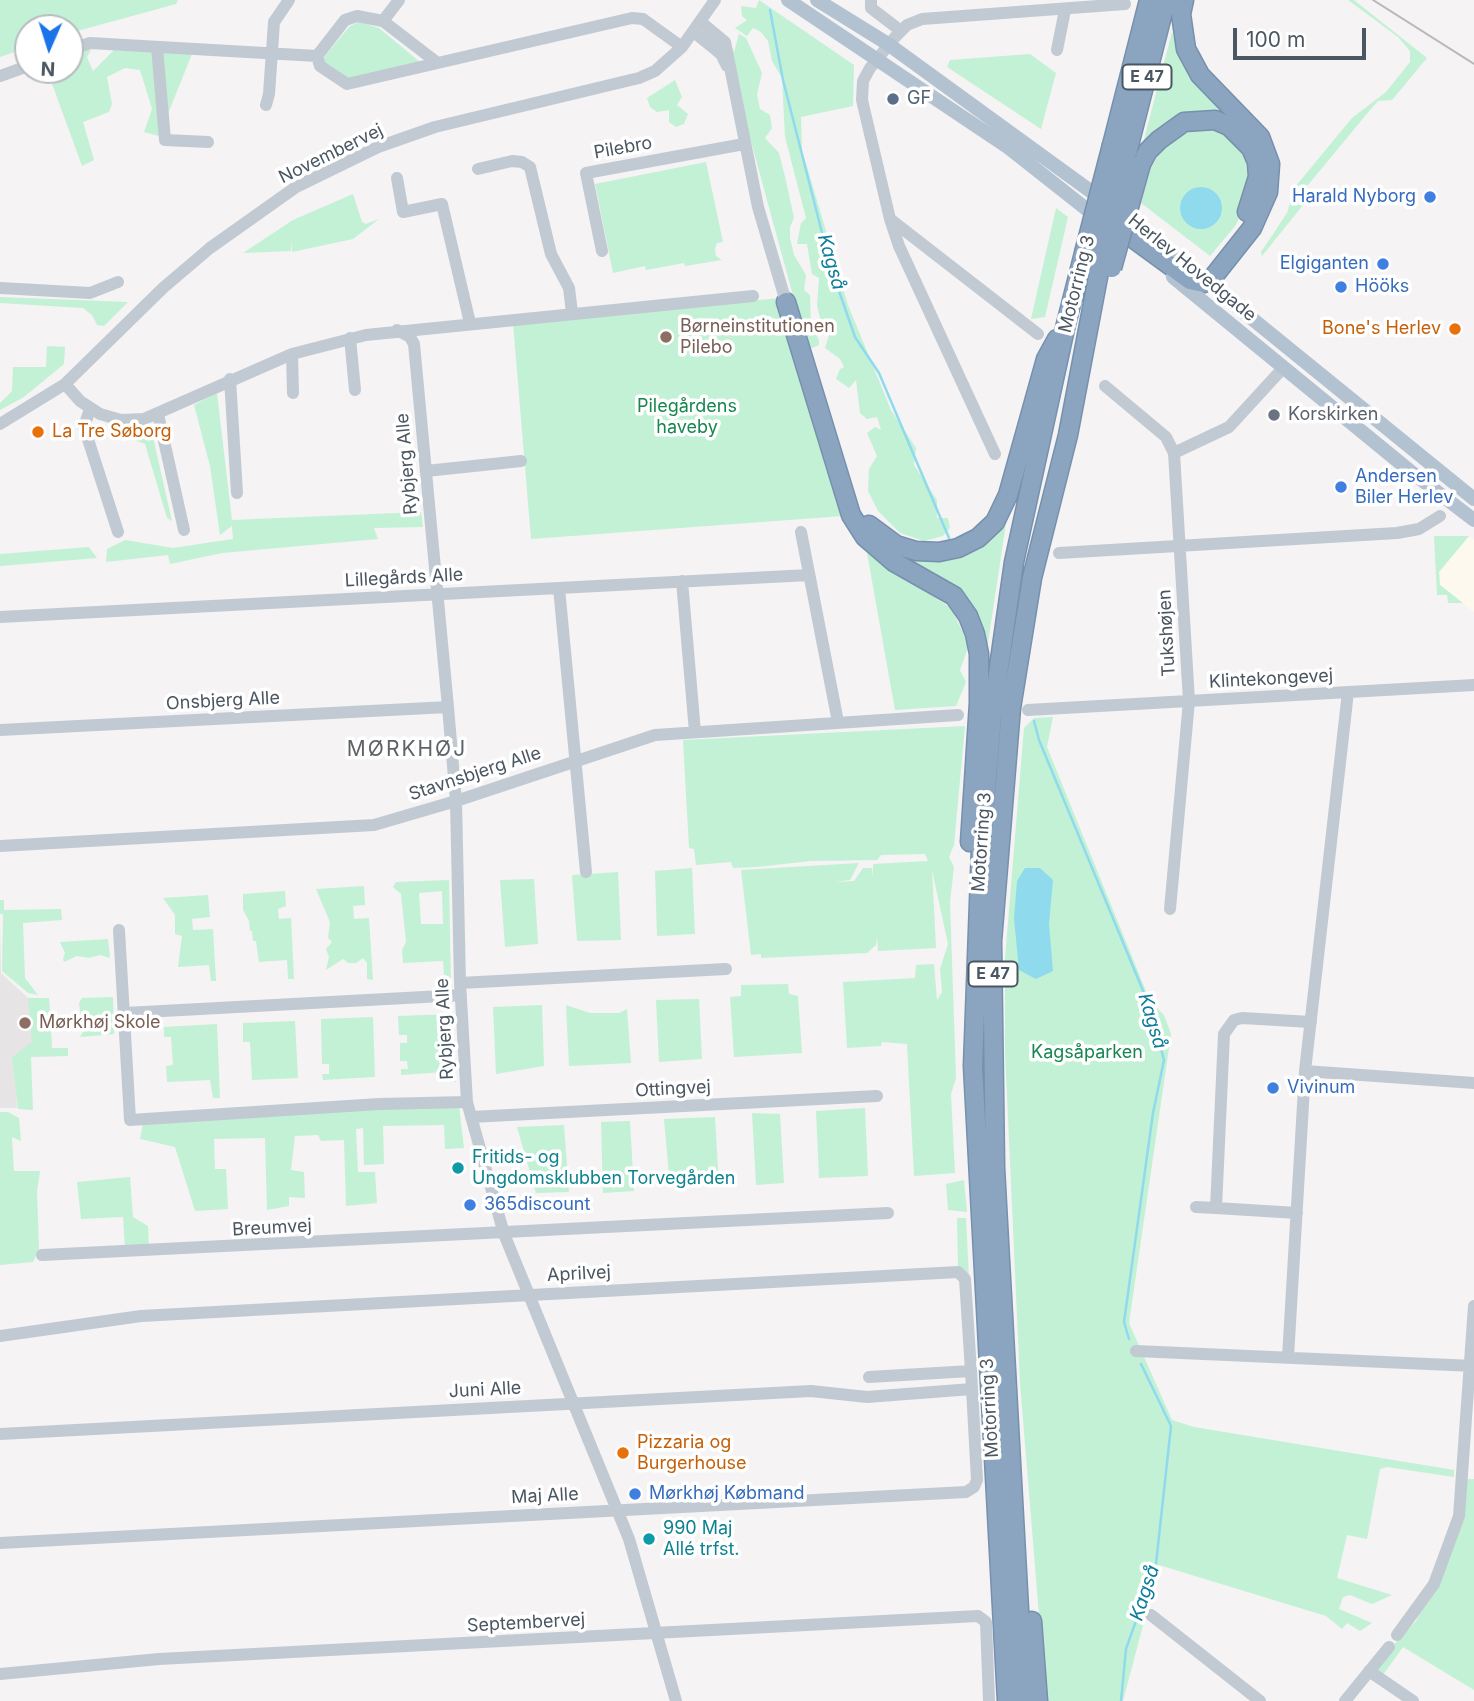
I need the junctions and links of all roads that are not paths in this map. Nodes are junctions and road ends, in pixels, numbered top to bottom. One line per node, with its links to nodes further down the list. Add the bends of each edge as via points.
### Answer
1 (289, 0): 20 (street, via 274,22)
2 (399, 0): 12 (street)
3 (715, 0): 13 (street, Novembervej)
4 (788, 0): 22 (main road, Herlev Hovedgade)
5 (817, 0): 15 (main road, Herlev Hovedgade)
6 (871, 0): 14 (street, via 871,8)
7 (1149, 0): 27 (highway, Motorring 3 / E 47)
8 (1166, 0): 27 (highway, Motorring 3 / E 47)
9 (1184, 0): 35 (highway, via 1181,14 1186,49 1199,75 1252,126 1270,164 1268,192 1252,228)
10 (1125, 4): 11 (street)
11 (1065, 10): 14 (street, via 922,19); 19 (street)
12 (383, 21): 21 (street, via 357,16 345,20); 23 (street)
13 (697, 27): 18 (street, Novembervej); 26 (street, via 725,42)
14 (901, 31): 15 (street)
15 (888, 44): 22 (street); 35 (main road, Herlev Hovedgade, via 1021,138)
16 (84, 45): 17 (street)
17 (157, 47): 20 (street); 25 (street, via 164,140)
18 (682, 47): 23 (street, via 643,19 632,18); 48 (street, Novembervej, via 655,71 639,78 435,127 378,147 296,187 163,288)
19 (1057, 50)
20 (272, 55): 21 (street); 24 (street)
21 (317, 56): 23 (street, via 320,66 346,84)
22 (877, 58): 30 (street, via 863,81 862,100); 31 (main road, Herlev Hovedgade, via 1009,148)
23 (435, 61)
24 (266, 105)
25 (208, 142)
26 (744, 144): 32 (street, Pilebro, via 586,173); 38 (street)
27 (1127, 154): 33 (highway, Motorring 3 / E 47, bridge); 33 (highway, bridge); 35 (highway, via 1148,151 1170,129 1199,119 1229,126 1251,148 1258,177 1254,198)
28 (478, 169): 39 (street, via 512,161 530,167 551,254 569,288)
29 (397, 178): 40 (street, via 403,212 442,204)
30 (890, 219): 43 (street); 56 (street)
31 (1103, 222): 35 (highway, via 1115,224)
32 (602, 250)
33 (1100, 259): 41 (highway, Motorring 3 / E 47); 116 (highway, Motorring 3 / E 47, via 1068,435 1032,578 1011,708 992,941 995,1168)
34 (118, 282): 36 (street, via 90,293)
35 (1201, 283): 46 (main road, Herlev Hovedgade); 61 (main road, Herlev Hovedgade)
36 (0, 288)
37 (753, 296): 39 (street)
38 (786, 302): 60 (highway)
39 (572, 313): 40 (street)
40 (470, 323): 42 (street)
41 (1066, 324): 60 (highway, via 1046,359 1008,495 995,522 978,538 958,548 916,551 878,534); 90 (highway, Motorring 3 / E 47, via 1014,562 996,691)
42 (397, 330): 44 (street); 58 (street, Rybjerg Alle, via 414,344)
43 (1038, 334)
44 (350, 338): 45 (street); 50 (street)
45 (292, 354): 47 (street); 51 (street)
46 (1284, 367): 55 (street, via 1229,427); 63 (main road, Herlev Hovedgade)
47 (230, 379): 53 (street); 59 (street)
48 (65, 384): 52 (street); 54 (street, Novembervej)
49 (1105, 386): 55 (street, via 1166,437)
50 (355, 390)
51 (293, 393)
52 (90, 409): 53 (street, via 121,420); 65 (street, via 84,427)
53 (158, 414): 64 (street)
54 (0, 425)
55 (1174, 453): 67 (street, Tukshøjen)
56 (995, 454)
57 (521, 461): 58 (street)
58 (426, 471): 72 (street, Rybjerg Alle)
59 (237, 493)
60 (847, 498): 90 (highway, via 865,537 894,562 954,596 975,634 979,704 967,917)
61 (1474, 499)
62 (1440, 516): 67 (street, via 1397,533)
63 (1472, 516)
64 (184, 530)
65 (118, 532)
66 (801, 532): 69 (street)
67 (1180, 546): 68 (street); 76 (street, Tukshøjen)
68 (1059, 553)
69 (809, 575): 70 (street, Lillegårds Alle); 80 (street)
70 (681, 582): 71 (street, Lillegårds Alle); 82 (street)
71 (559, 588): 72 (street, Lillegårds Alle); 83 (street)
72 (437, 594): 73 (street, Lillegårds Alle); 77 (street, Rybjerg Alle)
73 (0, 617)
74 (1474, 685): 75 (street, Klintekongevej)
75 (1348, 692): 76 (street, Klintekongevej); 93 (street)
76 (1189, 701): 78 (street, Klintekongevej); 87 (street, Tukshøjen)
77 (448, 707): 81 (street, Onsbjerg Alle); 84 (street, Rybjerg Alle)
78 (1028, 710)
79 (958, 715): 80 (street, Stavnsbjerg Alle)
80 (838, 722): 82 (street, Stavnsbjerg Alle)
81 (0, 730)
82 (695, 732): 83 (street, Stavnsbjerg Alle, via 655,735)
83 (574, 760): 84 (street, Stavnsbjerg Alle); 86 (street)
84 (456, 801): 85 (street, Stavnsbjerg Alle, via 374,825); 91 (street, Rybjerg Alle)
85 (0, 846)
86 (586, 872)
87 (1170, 909)
88 (119, 930): 92 (street)
89 (726, 970): 91 (street)
90 (974, 985): 127 (highway, Motorring 3 / E 47, via 977,1166)
91 (460, 989): 92 (street); 97 (street, Rybjerg Alle)
92 (125, 1013): 97 (street, via 130,1120)
93 (1311, 1021): 94 (street); 100 (street, via 1242,1018 1228,1026)
94 (1305, 1071): 95 (street); 102 (street)
95 (1474, 1083)
96 (877, 1096): 98 (street, Ottingvej)
97 (467, 1102): 98 (street, Rybjerg Alle)
98 (471, 1117): 103 (street, Rybjerg Alle)
99 (1196, 1207): 100 (street)
100 (1216, 1209): 102 (street)
101 (888, 1213): 103 (street, Breumvej)
102 (1297, 1213): 109 (street)
103 (503, 1234): 104 (street, Breumvej); 105 (street, Rybjerg Alle)
104 (42, 1255)
105 (530, 1294): 107 (street, Aprilvej, via 141,1316); 111 (street, Aprilvej, via 958,1272 965,1279); 114 (street, Rybjerg Alle)
106 (1474, 1306): 110 (street)
107 (0, 1336)
108 (1136, 1351): 109 (street)
109 (1288, 1357): 110 (street)
110 (1472, 1366): 121 (street, via 1456,1530 1434,1584)
111 (971, 1371): 112 (street); 113 (street, Maj Alle)
112 (869, 1377)
113 (972, 1390): 114 (street, Juni Alle, via 866,1397 811,1391); 117 (street, Maj Alle, via 977,1480 966,1492)
114 (575, 1403): 115 (street, Juni Alle); 117 (street, Rybjerg Alle)
115 (0, 1434)
116 (1014, 1476): 128 (highway, Motorring 3 / E 47); 129 (highway, via 1026,1536)
117 (619, 1510): 118 (street, Maj Alle); 120 (street, Rybjerg Alle)
118 (0, 1543)
119 (1151, 1615): 130 (street)
120 (657, 1633): 124 (street, Septembervej, via 159,1659); 125 (street, Rybjerg Alle); 126 (street, Septembervej, via 978,1616 986,1622)
121 (1398, 1635)
122 (1389, 1647): 123 (street)
123 (1369, 1671): 131 (street); 132 (street)
124 (0, 1674)
125 (676, 1701)
126 (989, 1701)
127 (1007, 1701)
128 (1024, 1701)
129 (1038, 1701)
130 (1260, 1701)
131 (1345, 1701)
132 (1413, 1701)

